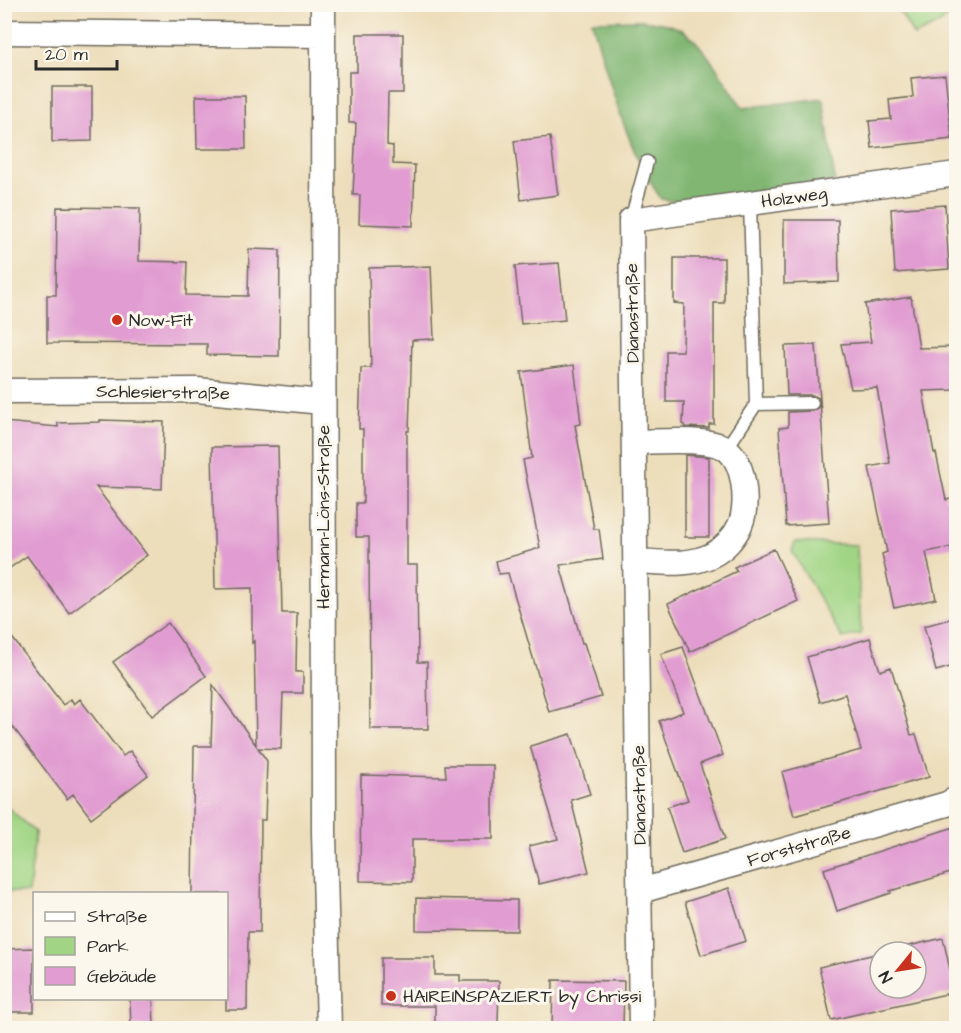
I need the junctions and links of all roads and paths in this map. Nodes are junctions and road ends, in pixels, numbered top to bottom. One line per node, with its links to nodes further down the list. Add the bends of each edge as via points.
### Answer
1 (323, 4): 3 (street, Hermann-Löns-Straße)
2 (4, 32): 3 (street)
3 (323, 35): 9 (street, Hermann-Löns-Straße)
4 (647, 162): 7 (lane)
5 (957, 174): 6 (street, Holzweg)
6 (750, 203): 7 (street, Holzweg); 11 (lane)
7 (631, 220): 12 (street, Dianastraße)
8 (4, 391): 9 (street, Schlesierstraße, via 197,390)
9 (322, 402): 17 (street, Hermann-Löns-Straße)
10 (813, 403): 11 (lane)
11 (756, 404): 13 (lane)
12 (634, 442): 13 (street, via 709,443); 14 (street, Dianastraße)
13 (726, 448): 14 (street, via 738,465 744,484 741,523 732,540 713,554 686,563)
14 (636, 561): 16 (street, Dianastraße)
15 (957, 799): 16 (street, Forststraße)
16 (640, 891): 18 (street, Dianastraße)
17 (329, 1029)
18 (641, 1029)

